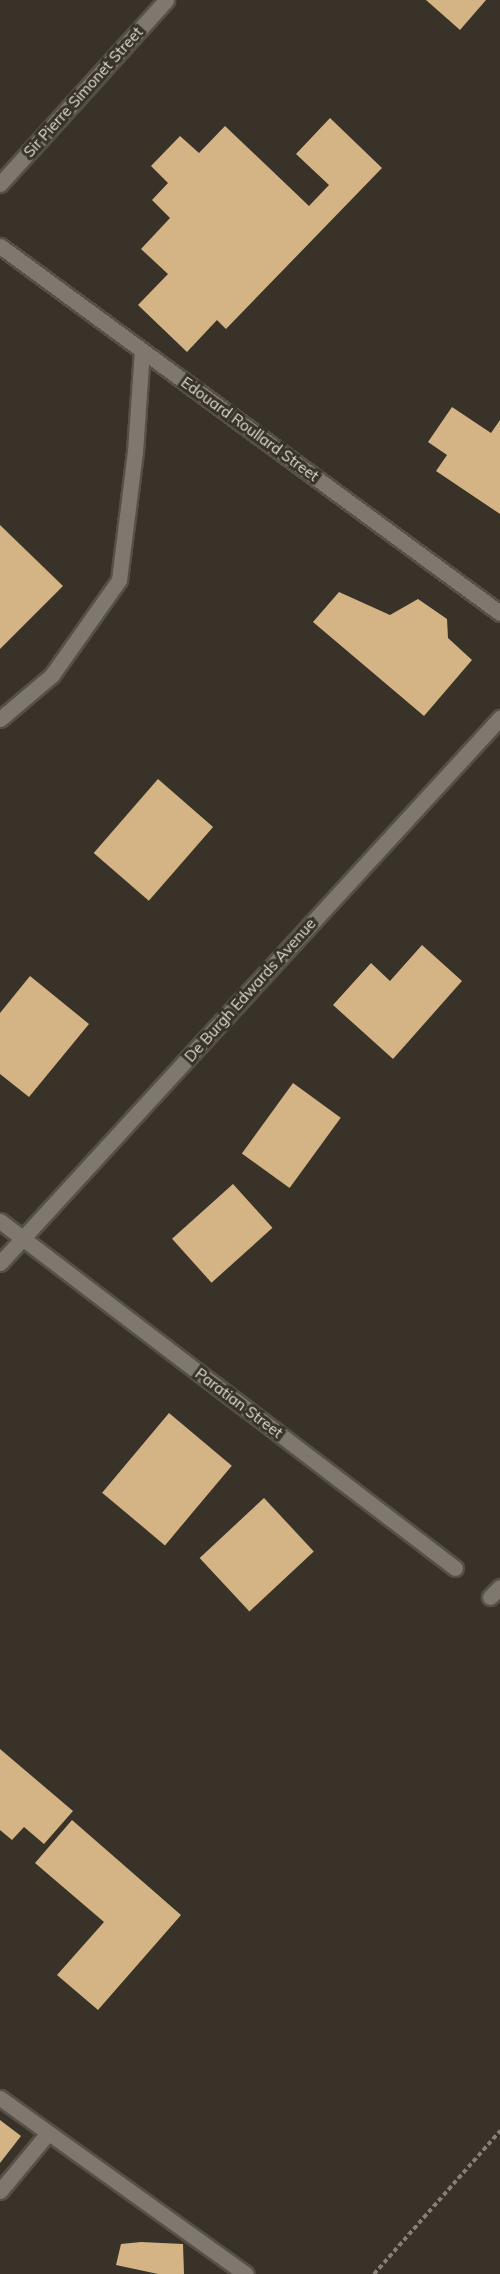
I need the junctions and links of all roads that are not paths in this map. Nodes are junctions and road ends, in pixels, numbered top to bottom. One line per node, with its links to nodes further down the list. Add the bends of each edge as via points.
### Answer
1 (166, 0): 2 (street, Sir Pierre Simonet Street)
2 (0, 184)
3 (0, 246): 4 (street, Edouard Roullard Street)
4 (141, 350): 5 (street, Edouard Roullard Street); 6 (street, via 135,452 119,580 52,675)
5 (500, 613)
6 (0, 718)
7 (500, 718): 9 (street, De Burgh Edwards Avenue)
8 (0, 1221): 9 (street, Paratian Street)
9 (22, 1239): 10 (street, De Burgh Edwards Avenue); 11 (street, Paratian Street)
10 (0, 1263)
11 (455, 1568)
12 (0, 2098): 13 (street)
13 (48, 2133): 14 (street); 15 (street)
14 (0, 2191)
15 (246, 2274)

